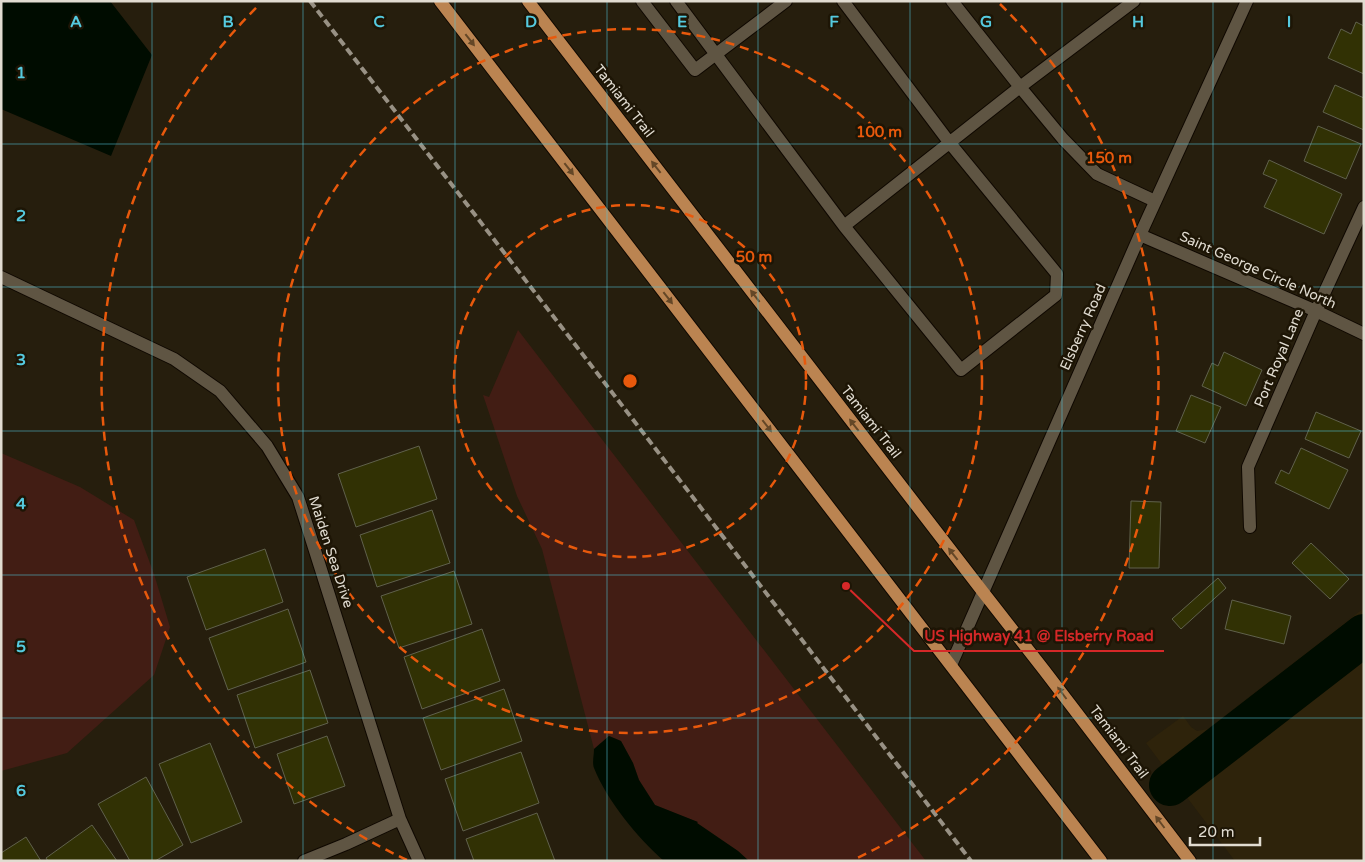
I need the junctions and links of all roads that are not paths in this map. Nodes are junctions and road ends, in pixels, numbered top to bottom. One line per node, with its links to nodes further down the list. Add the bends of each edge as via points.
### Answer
1 (440, 1): 22 (main road, one-way to 22)
2 (528, 1): 21 (main road, Tamiami Trail, one-way to 2)
3 (642, 1): 10 (street, via 695,70)
4 (676, 1): 10 (street)
5 (842, 1): 12 (street)
6 (952, 1): 11 (street)
7 (1134, 1): 11 (street)
8 (1247, 1): 13 (street, Elsberry Road)
9 (779, 3): 10 (street)
10 (716, 54): 15 (street)
11 (1020, 87): 12 (street); 13 (street, via 1097,174)
12 (950, 142): 15 (street); 15 (street, via 1057,274 1056,295 960,370)
13 (1155, 201): 16 (street, Elsberry Road)
14 (1364, 207): 18 (street, Port Royal Lane)
15 (844, 226)
16 (1140, 235): 18 (street, Saint George Circle North); 21 (street, Elsberry Road)
17 (1, 277): 23 (street, Maiden Sea Drive, via 174,359 220,391 268,446 298,497)
18 (1316, 311): 19 (street, Saint George Circle North); 20 (street, Port Royal Lane, via 1248,467)
19 (1364, 334)
20 (1250, 527)
21 (983, 592): 22 (street, Elsberry Road); 27 (main road, Tamiami Trail, one-way to 21)
22 (951, 666): 26 (main road)
23 (400, 819): 24 (street); 25 (street, Maiden Sea Drive)
24 (304, 861)
25 (419, 861)
26 (1101, 861)
27 (1190, 861)

